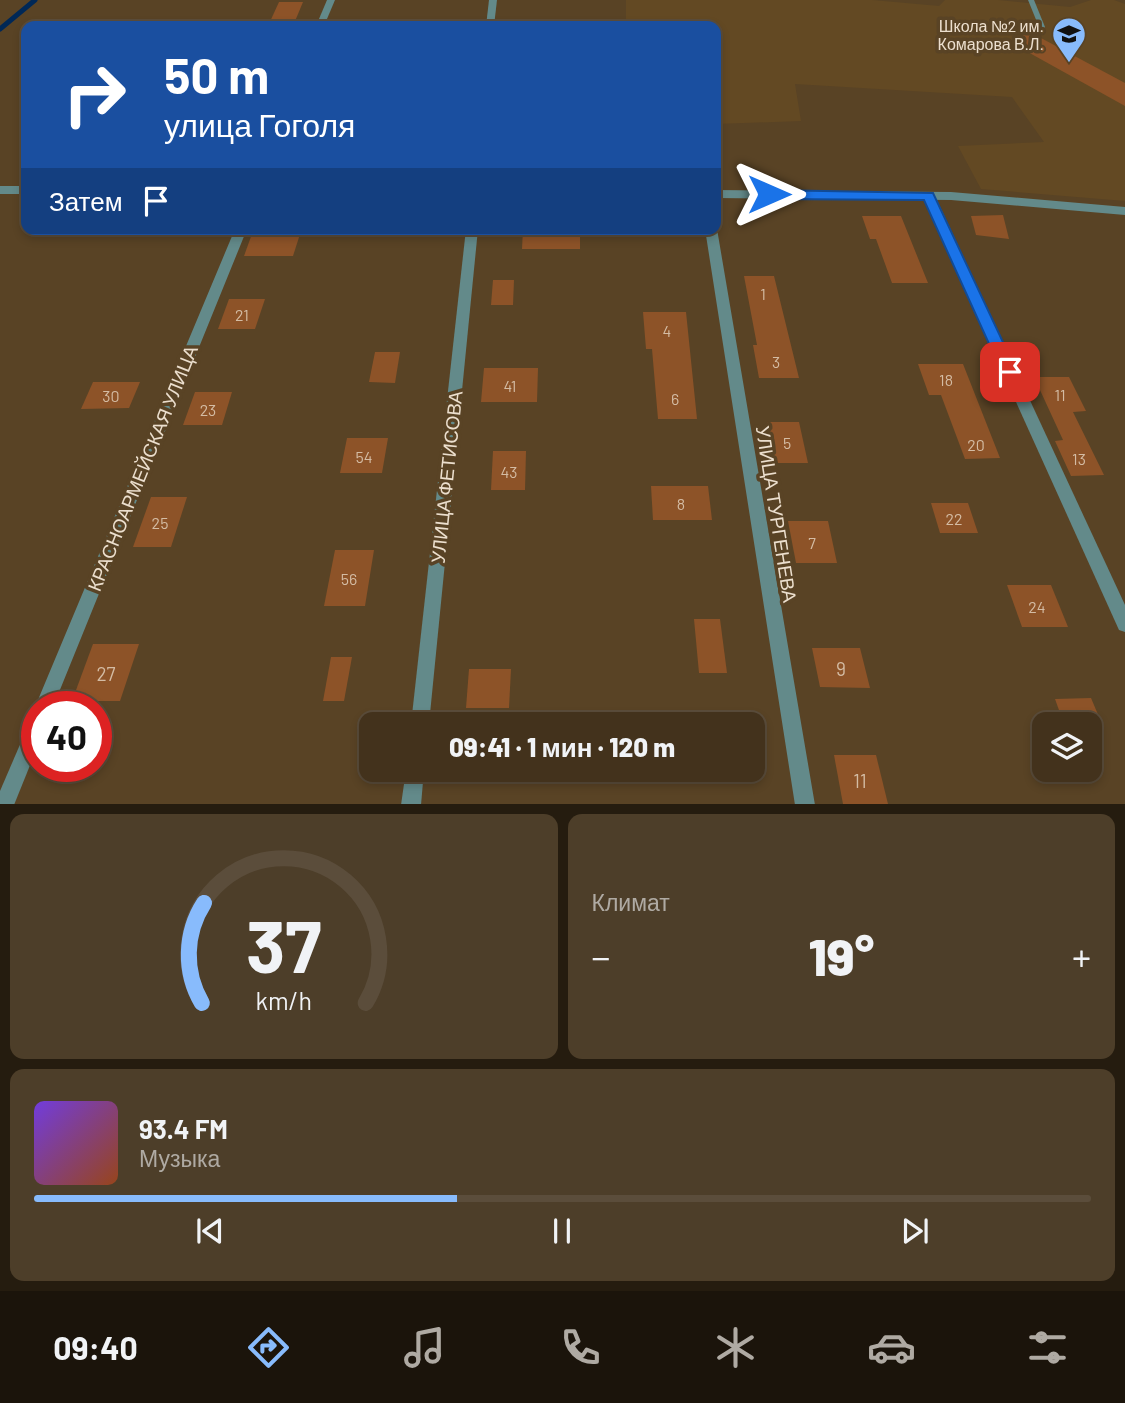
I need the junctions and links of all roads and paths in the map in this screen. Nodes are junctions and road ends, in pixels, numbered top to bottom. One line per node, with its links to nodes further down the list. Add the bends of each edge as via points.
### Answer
1 (331, 0): 4 (street)
2 (493, 0): 5 (street)
3 (1031, 0): 6 (lane)
4 (322, 21)
5 (491, 21)
6 (1042, 27)
7 (0, 190): 8 (street)
8 (21, 190)
9 (721, 194): 10 (street)
10 (929, 196): 11 (street); 15 (street)
11 (1125, 211)
12 (239, 235): 16 (street, КРАСНОАРМЕЙСКАЯ УЛИЦА)
13 (471, 235): 17 (street, УЛИЦА ФЕТИСОВА)
14 (712, 235): 22 (street, УЛИЦА ТУРГЕНЕВА)
15 (1125, 624)
16 (51, 691)
17 (421, 712)
18 (21, 763): 20 (street)
19 (414, 782): 21 (street)
20 (4, 804)
21 (411, 804)
22 (805, 804)

